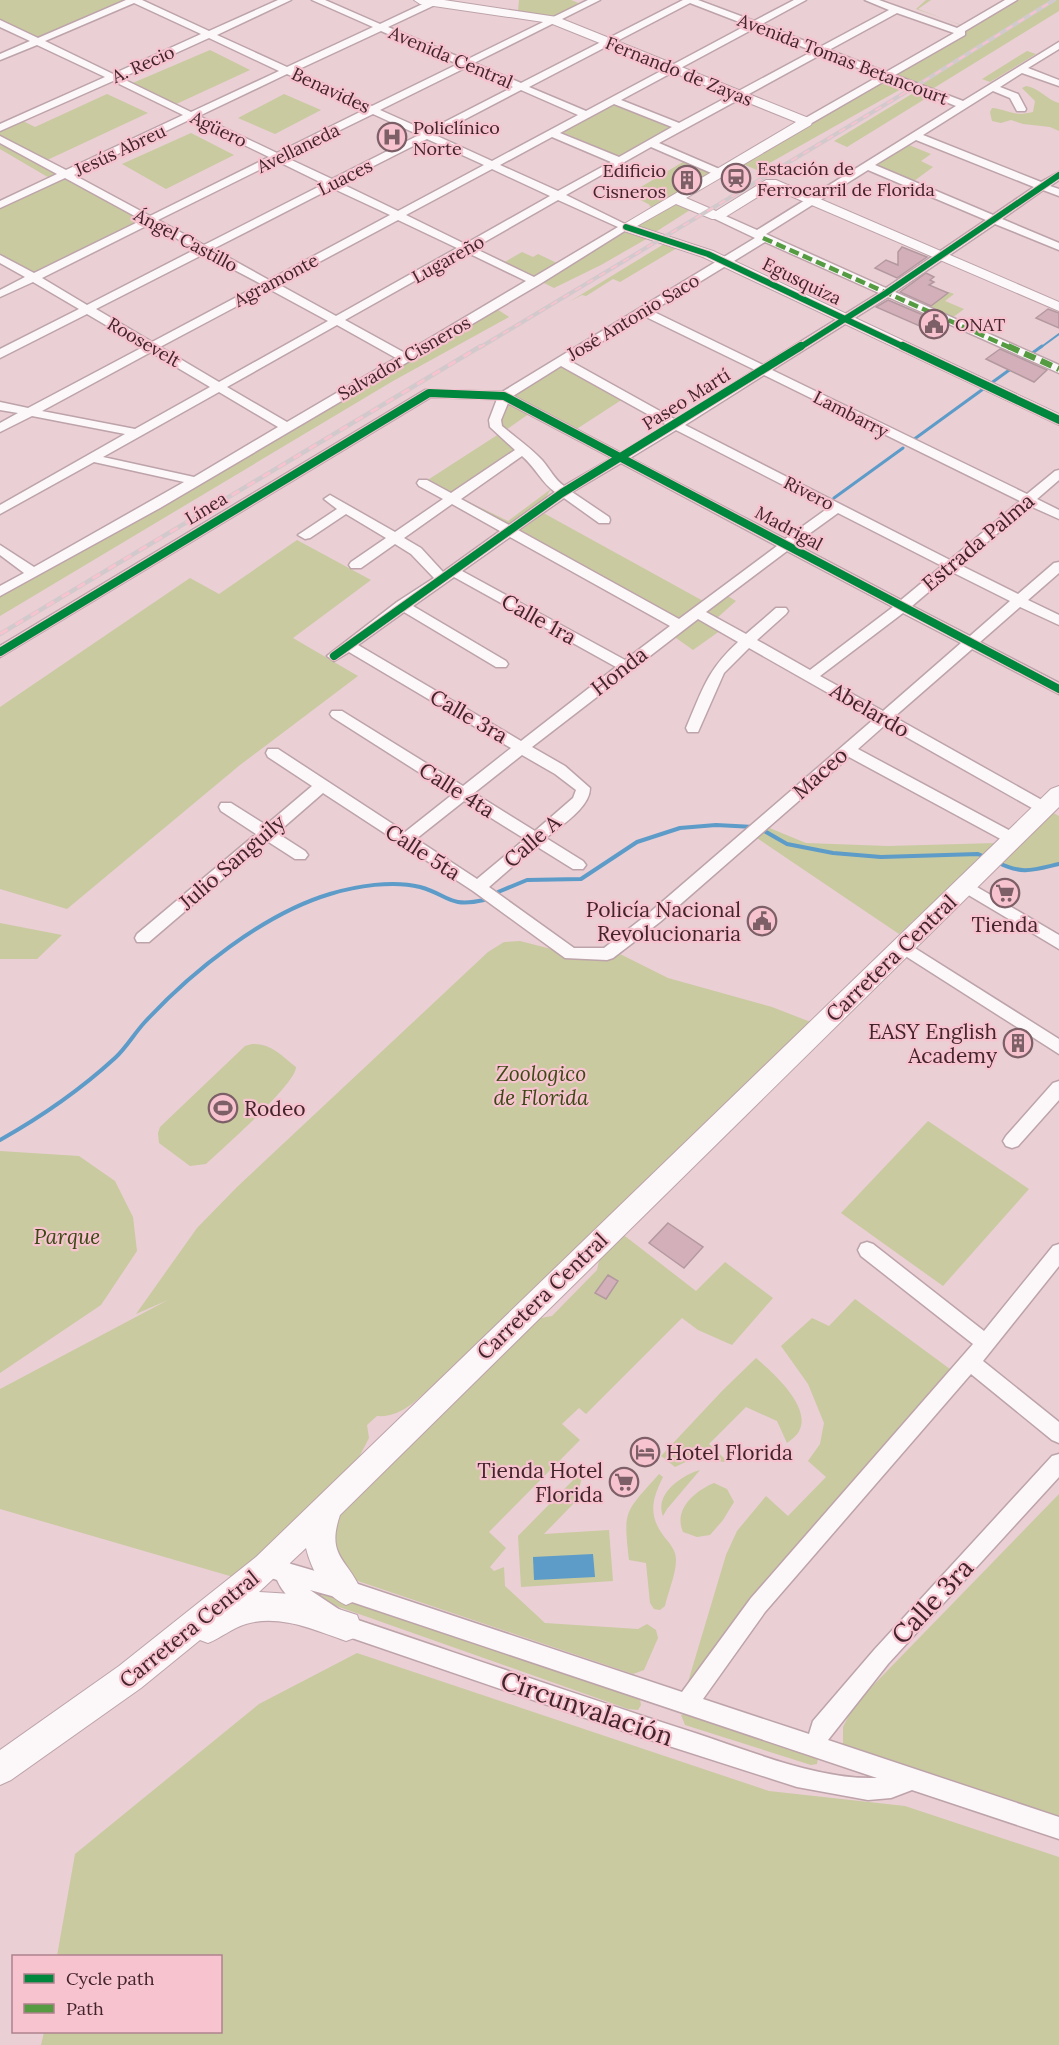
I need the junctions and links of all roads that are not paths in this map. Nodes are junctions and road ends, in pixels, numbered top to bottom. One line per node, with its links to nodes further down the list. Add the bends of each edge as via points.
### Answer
1 (134, 0): 18 (street, Benavides); 19 (street)
2 (286, 0): 18 (street, A. Recio)
3 (317, 0): 16 (street, Avenida Central)
4 (420, 0): 10 (main road, Fernando de Zayas)
5 (595, 0): 13 (street, Avellaneda)
6 (690, 0): 15 (street, Avenida Tomas Betancourt); 20 (street, Luaces)
7 (801, 0): 15 (street, Agramonte)
8 (870, 0): 12 (street)
9 (1012, 0): 17 (street)
10 (434, 2): 11 (main road, Fernando de Zayas); 16 (street, Jesús Abreu)
11 (463, 3): 13 (main road, Fernando de Zayas)
12 (897, 9): 17 (street); 22 (street, Lugareño)
13 (553, 20): 20 (main road, Fernando de Zayas); 24 (street, Avellaneda)
14 (0, 23): 19 (street, Agüero)
15 (754, 25): 22 (street, Avenida Tomas Betancourt); 25 (street, Agramonte)
16 (382, 27): 24 (street, Avenida Central); 27 (street, Jesús Abreu)
17 (960, 32): 28 (street)
18 (208, 35): 27 (street, Benavides); 29 (street, A. Recio)
19 (38, 41): 23 (street); 29 (street, Agüero)
20 (607, 42): 25 (main road, Fernando de Zayas); 31 (street, Luaces)
21 (1059, 45): 26 (street, José Antonio Saco)
22 (823, 50): 28 (street, Avenida Tomas Betancourt); 33 (street, Lugareño)
23 (0, 57)
24 (467, 64): 31 (street, Avenida Central); 37 (street, Avellaneda)
25 (671, 67): 33 (main road, Fernando de Zayas); 34 (street, Agramonte)
26 (1021, 69): 30 (street); 32 (street, José Antonio Saco)
27 (288, 70): 37 (street, Benavides); 39 (street, Jesús Abreu)
28 (890, 75): 35 (street, Avenida Tomas Betancourt); 40 (street)
29 (113, 77): 39 (street, Agüero); 42 (street, A. Recio)
30 (1059, 83)
31 (520, 87): 38 (street, Avenida Central); 44 (street, Luaces)
32 (992, 87): 35 (street, José Antonio Saco); 36 (street, via 1014,96)
33 (739, 96): 40 (main road, Fernando de Zayas); 41 (street, Lugareño)
34 (612, 99): 38 (street, Agramonte); 41 (street)
35 (963, 105): 45 (street, José Antonio Saco)
36 (1021, 109)
37 (373, 111): 44 (street, Benavides); 48 (street, Avellaneda)
38 (585, 114): 43 (street, Agramonte)
39 (192, 116): 48 (street, Agüero); 53 (street, Jesús Abreu)
40 (806, 122): 52 (main road, Salvador Cisneros)
41 (680, 127): 47 (street, Lugareño)
42 (0, 128)
43 (552, 133): 49 (street); 50 (street, Agramonte)
44 (426, 135): 50 (street, Benavides); 55 (street, Luaces)
45 (916, 136): 51 (street, José Antonio Saco); 56 (street)
46 (0, 140): 53 (street, Ángel Castillo)
47 (652, 144): 49 (street, Lugareño); 52 (street)
48 (278, 157): 55 (street, Agüero); 64 (street, Avellaneda)
49 (621, 162): 58 (street, Lugareño)
50 (491, 165): 58 (street, Benavides); 62 (street, Agramonte)
51 (867, 166): 60 (street, José Antonio Saco); 65 (street)
52 (720, 173): 59 (main road, Salvador Cisneros)
53 (66, 175): 61 (street, Jesús Abreu); 64 (street, Ángel Castillo)
54 (1059, 175): 56 (street, Paseo Martí)
55 (332, 184): 62 (street, Agüero); 69 (street, Luaces)
56 (1042, 186): 57 (street); 65 (street, Paseo Martí)
57 (1059, 193)
58 (560, 196): 66 (street, Benavides); 70 (street, Lugareño)
59 (677, 199): 63 (main road); 66 (main road, Salvador Cisneros)
60 (812, 201): 63 (main road, via 771,183); 67 (street, José Antonio Saco); 71 (main road)
61 (0, 204)
62 (398, 215): 70 (street, Agüero); 76 (street, Agramonte)
63 (717, 216): 67 (street)
64 (149, 219): 69 (street, Ángel Castillo); 74 (street, Avellaneda)
65 (993, 220): 68 (street); 71 (street, Paseo Martí)
66 (626, 227): 73 (main road, Egusquiza); 75 (street, Salvador Cisneros)
67 (760, 237): 73 (street, José Antonio Saco); 77 (street)
68 (1059, 247)
69 (204, 249): 76 (street, Ángel Castillo); 80 (street, Luaces)
70 (467, 249): 75 (street, Agüero); 83 (street, Lugareño)
71 (941, 255): 77 (street, Paseo Martí); 79 (main road)
72 (0, 258): 74 (street, Roosevelt)
73 (724, 262): 81 (street, José Antonio Saco); 82 (main road, Egusquiza)
74 (33, 278): 78 (street, Avellaneda); 80 (street, Roosevelt)
75 (536, 282): 86 (street, Salvador Cisneros)
76 (268, 284): 83 (street, Ángel Castillo); 84 (street, Agramonte)
77 (886, 293): 82 (street, Paseo Martí); 89 (street)
78 (0, 294)
79 (1059, 307)
80 (87, 309): 84 (street, Roosevelt); 85 (street, Luaces)
81 (643, 311): 87 (street, José Antonio Saco); 88 (street, Lambarry)
82 (843, 320): 88 (street, Paseo Martí); 94 (main road, Egusquiza)
83 (336, 321): 86 (street, Ángel Castillo); 90 (street, Lugareño)
84 (153, 347): 90 (street, Roosevelt); 93 (street, Agramonte)
85 (0, 354)
86 (404, 357): 96 (street, Salvador Cisneros)
87 (561, 361): 91 (street, José Antonio Saco); 95 (street, Rivero)
88 (763, 369): 95 (street, Paseo Martí); 108 (street, Lambarry)
89 (1059, 369)
90 (219, 387): 96 (street, Roosevelt); 98 (street, Lugareño)
91 (504, 396): 99 (street, via 496,427); 100 (street, Madrigal); 135 (street, Línea, via 429,393)
92 (0, 406): 93 (street)
93 (30, 411): 97 (street, Agramonte); 98 (street)
94 (1059, 420)
95 (676, 425): 100 (street, Paseo Martí); 109 (street, Rivero)
96 (287, 427): 103 (street, Salvador Cisneros)
97 (0, 428)
98 (136, 433): 101 (street, Lugareño)
99 (524, 449): 105 (street); 107 (street)
100 (622, 457): 105 (street, Paseo Martí); 117 (street, Madrigal)
101 (91, 458): 103 (street); 111 (street, Lugareño)
102 (1059, 474): 108 (street, Estrada Palma)
103 (196, 481): 122 (street, Salvador Cisneros)
104 (423, 483): 107 (street)
105 (562, 493): 113 (street); 114 (street, Paseo Martí)
106 (330, 499): 110 (street, Calle 1ra)
107 (453, 500): 114 (street); 116 (street)
108 (1028, 500): 112 (street, Lambarry); 120 (street, Estrada Palma)
109 (837, 507): 117 (street, Honda); 120 (street, Rivero)
110 (346, 509): 115 (street); 116 (street, Calle 1ra)
111 (0, 510)
112 (1059, 515)
113 (604, 520)
114 (509, 530): 123 (street, Paseo Martí); 131 (street)
115 (305, 535)
116 (396, 538): 119 (street); 123 (street, Calle 1ra)
117 (786, 545): 127 (street, Madrigal); 128 (street, Honda)
118 (0, 549): 122 (street)
119 (356, 565)
120 (950, 565): 125 (street, Rivero); 127 (street, Estrada Palma)
121 (1059, 566): 125 (street, Maceo)
122 (33, 573): 124 (street, Salvador Cisneros)
123 (447, 574): 126 (street, Paseo Martí); 138 (street, Calle 1ra)
124 (0, 592)
125 (1020, 601): 130 (street, Rivero); 133 (street, Maceo)
126 (402, 605): 134 (street, Paseo Martí); 137 (street)
127 (903, 606): 133 (street, Madrigal); 139 (street, Estrada Palma)
128 (696, 612): 131 (street, Honda); 132 (street, Abelardo)
129 (781, 612): 132 (street)
130 (1059, 621)
131 (679, 625): 138 (street, Honda)
132 (746, 641): 139 (street, Abelardo); 143 (street, via 717,672)
133 (972, 642): 140 (street, Madrigal); 142 (street, Maceo)
134 (349, 646): 136 (street, Paseo Martí); 144 (street, Calle 3ra)
135 (0, 652)
136 (334, 656)
137 (501, 664)
138 (626, 667): 144 (street, Honda)
139 (811, 676): 142 (street, Abelardo)
140 (1059, 689)
141 (337, 714): 149 (street, Calle 4ta)
142 (882, 718): 145 (street, Maceo); 150 (street, Abelardo)
143 (693, 728)
144 (521, 747): 148 (street, Calle 3ra, via 576,782); 149 (street, Honda)
145 (847, 749): 155 (street); 163 (street, Maceo, via 634,935 607,954)
146 (273, 753): 147 (street, Calle 5ta)
147 (322, 786): 152 (street, Julio Sanguily); 154 (street, Calle 5ta)
148 (583, 793): 153 (street, Calle A, via 578,802)
149 (463, 794): 153 (street, Calle 4ta); 154 (street, Honda)
150 (1052, 801): 155 (highway, Carretera Central)
151 (226, 807): 152 (street)
152 (266, 833): 156 (street); 160 (street, Julio Sanguily)
153 (536, 838): 157 (street, Calle 4ta); 159 (street, Calle A)
154 (405, 840): 159 (street, Calle 5ta)
155 (997, 854): 158 (highway, Carretera Central)
156 (300, 855)
157 (578, 865)
158 (965, 886): 161 (street); 162 (highway, Carretera Central)
159 (478, 887): 163 (street, Calle 5ta)
160 (143, 938)
161 (1057, 938)
162 (902, 946): 164 (street); 173 (highway, Carretera Central)
163 (571, 954)
164 (1059, 1047)
165 (1059, 1088): 166 (street)
166 (1012, 1141)
167 (867, 1250): 169 (street)
168 (1059, 1252): 169 (street)
169 (985, 1344): 170 (street)
170 (970, 1362): 171 (street); 178 (street, via 758,1605)
171 (1059, 1434)
172 (1059, 1462): 179 (street, Calle 3ra, via 881,1657 821,1729)
173 (329, 1505): 174 (highway, Carretera Central); 175 (highway, via 318,1537 322,1556)
174 (277, 1563): 175 (street, Circunvalación); 176 (street, Circunvalación, via 306,1599); 177 (highway, Carretera Central)
175 (346, 1590): 178 (street, Circunvalación)
176 (346, 1626): 177 (highway, via 269,1604 241,1610); 181 (street, Circunvalación, via 792,1775 869,1789 893,1787)
177 (130, 1677): 180 (highway, Carretera Central)
178 (686, 1704): 179 (street, Circunvalación)
179 (815, 1747): 181 (street, Circunvalación)
180 (0, 1769)
181 (912, 1779): 182 (street, Circunvalación)
182 (1059, 1828)

